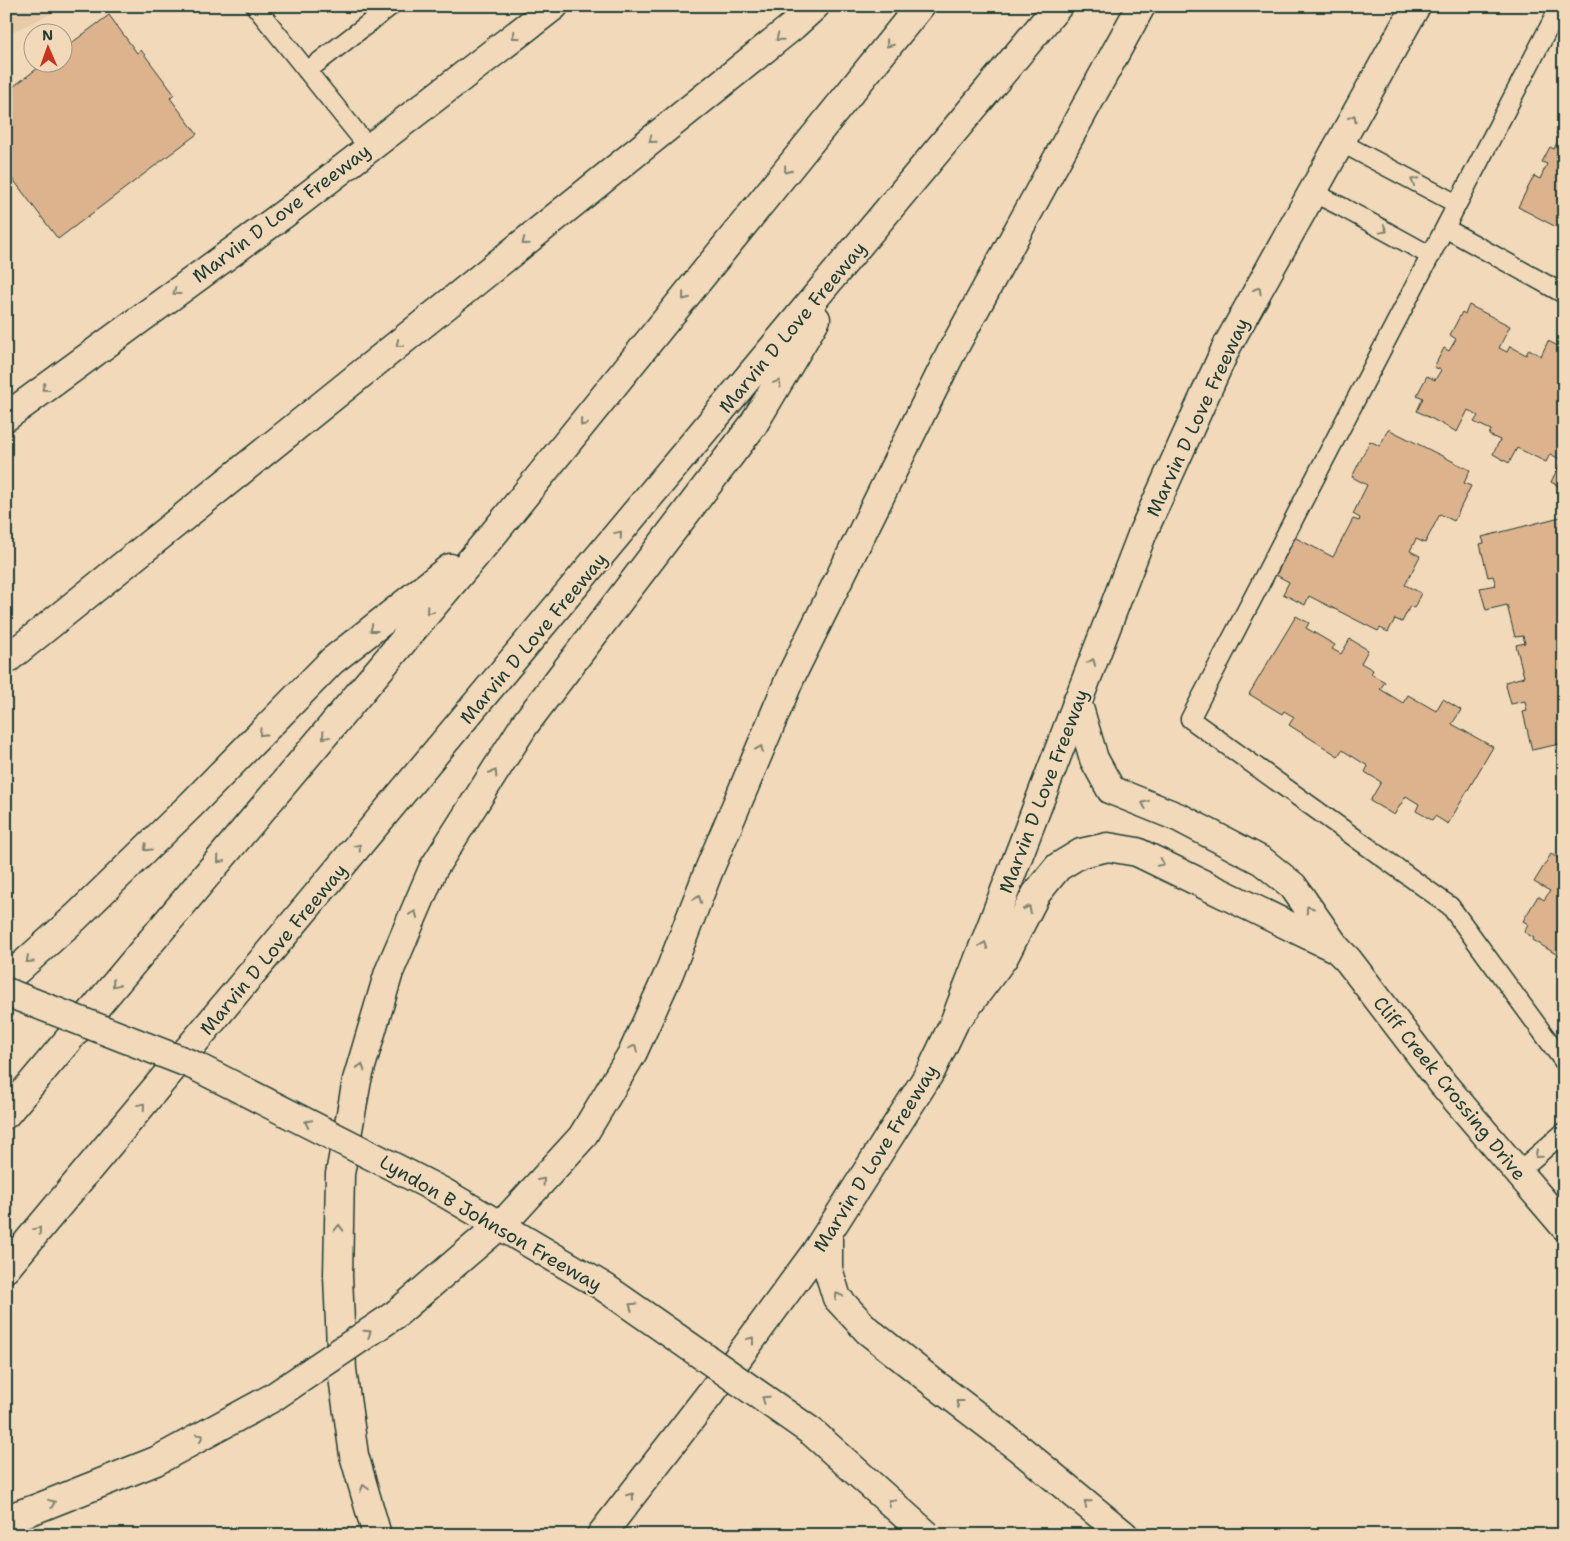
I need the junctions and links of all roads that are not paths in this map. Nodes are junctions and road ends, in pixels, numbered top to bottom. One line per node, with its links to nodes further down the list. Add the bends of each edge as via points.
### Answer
1 (256, 6): 10 (lane)
2 (391, 6): 10 (lane)
3 (554, 6): 12 (main road, Marvin D Love Freeway, one-way to 12)
4 (815, 6): 21 (main road, one-way to 21, via 786,33)
5 (920, 6): 20 (main road, one-way to 20)
6 (1058, 6): 16 (main road, Marvin D Love Freeway)
7 (1140, 6): 34 (main road, one-way to 7, bridge, via 156,1461 272,1398 396,1314 509,1217 582,1137 633,1052 669,973 791,676 951,353)
8 (1416, 6): 11 (main road, Marvin D Love Freeway, one-way to 8)
9 (1560, 6): 14 (lane)
10 (307, 71): 12 (lane)
11 (1340, 142): 13 (main road, Marvin D Love Freeway); 14 (lane, one-way to 11)
12 (369, 148): 19 (main road, Marvin D Love Freeway, one-way to 19)
13 (1312, 192): 17 (lane, one-way to 17); 22 (main road, Marvin D Love Freeway, one-way to 13, via 1143,532 1227,346)
14 (1457, 204): 15 (lane)
15 (1445, 228): 17 (lane); 18 (lane)
16 (862, 243): 33 (main road, Marvin D Love Freeway, one-way to 16); 35 (main road, one-way to 16, via 353,1446 342,1370 338,1276 340,1174 357,1080 389,972 433,869 525,724 753,425)
17 (1430, 256): 27 (lane, via 1190,718 1450,906)
18 (1564, 294)
19 (6, 417)
20 (494, 533): 24 (main road, one-way to 24, via 332,661 178,818); 28 (main road, one-way to 28)
21 (6, 660)
22 (1077, 701): 23 (main road, Cliff Creek Crossing Drive, one-way to 22, via 1293,886 1262,862 1180,818 1111,790 1094,759); 26 (main road, Marvin D Love Freeway, one-way to 22)
23 (1337, 948): 26 (main road, Cliff Creek Crossing Drive, one-way to 23, via 1004,957 1036,894 1058,867 1080,853 1108,847 1137,852); 30 (main road, Cliff Creek Crossing Drive, via 1443,1084)
24 (6, 980)
25 (6, 992): 37 (main road, Lyndon B Johnson Freeway, one-way to 25, bridge, via 812,1432 604,1287 443,1192 193,1065)
26 (954, 1023): 32 (main road, Marvin D Love Freeway, via 931,1071)
27 (1564, 1062)
28 (6, 1114)
29 (1561, 1135): 30 (lane, one-way to 30)
30 (1518, 1172): 31 (main road, Cliff Creek Crossing Drive)
31 (1564, 1226)
32 (828, 1233): 36 (main road, Marvin D Love Freeway, one-way to 32); 38 (main road, one-way to 32, via 868,1330 837,1298 828,1269)
33 (6, 1268)
34 (6, 1519)
35 (377, 1535)
36 (601, 1535)
37 (927, 1535)
38 (1124, 1535)

